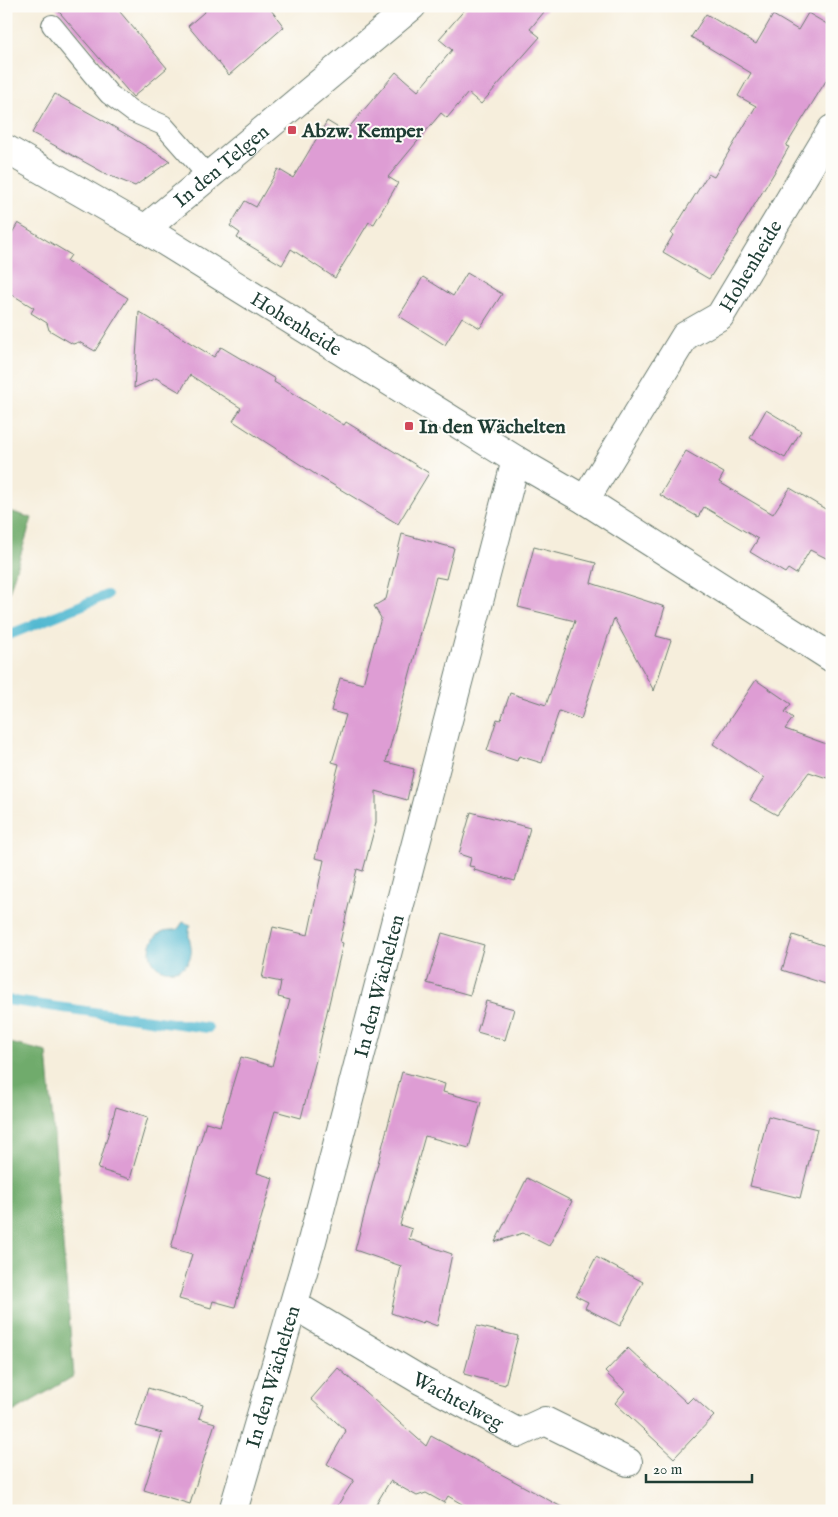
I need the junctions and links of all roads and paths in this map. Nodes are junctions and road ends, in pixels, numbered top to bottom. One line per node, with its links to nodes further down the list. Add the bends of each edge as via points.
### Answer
1 (412, 6): 5 (street, In den Telgen)
2 (52, 25): 5 (lane, via 108,94 133,112 163,124)
3 (829, 141): 8 (street, Hohenheide, via 720,316 685,336)
4 (6, 149): 6 (street, Hohenheide)
5 (208, 176): 6 (street, In den Telgen)
6 (145, 229): 7 (street, Hohenheide)
7 (516, 460): 8 (street, Hohenheide); 10 (street, In den Wächelten)
8 (585, 500): 9 (street, Hohenheide)
9 (832, 658)
10 (294, 1305): 11 (street, Wachtelweg, via 422,1382 519,1433 545,1421); 12 (street, In den Wächelten)
11 (628, 1462)
12 (233, 1511)

